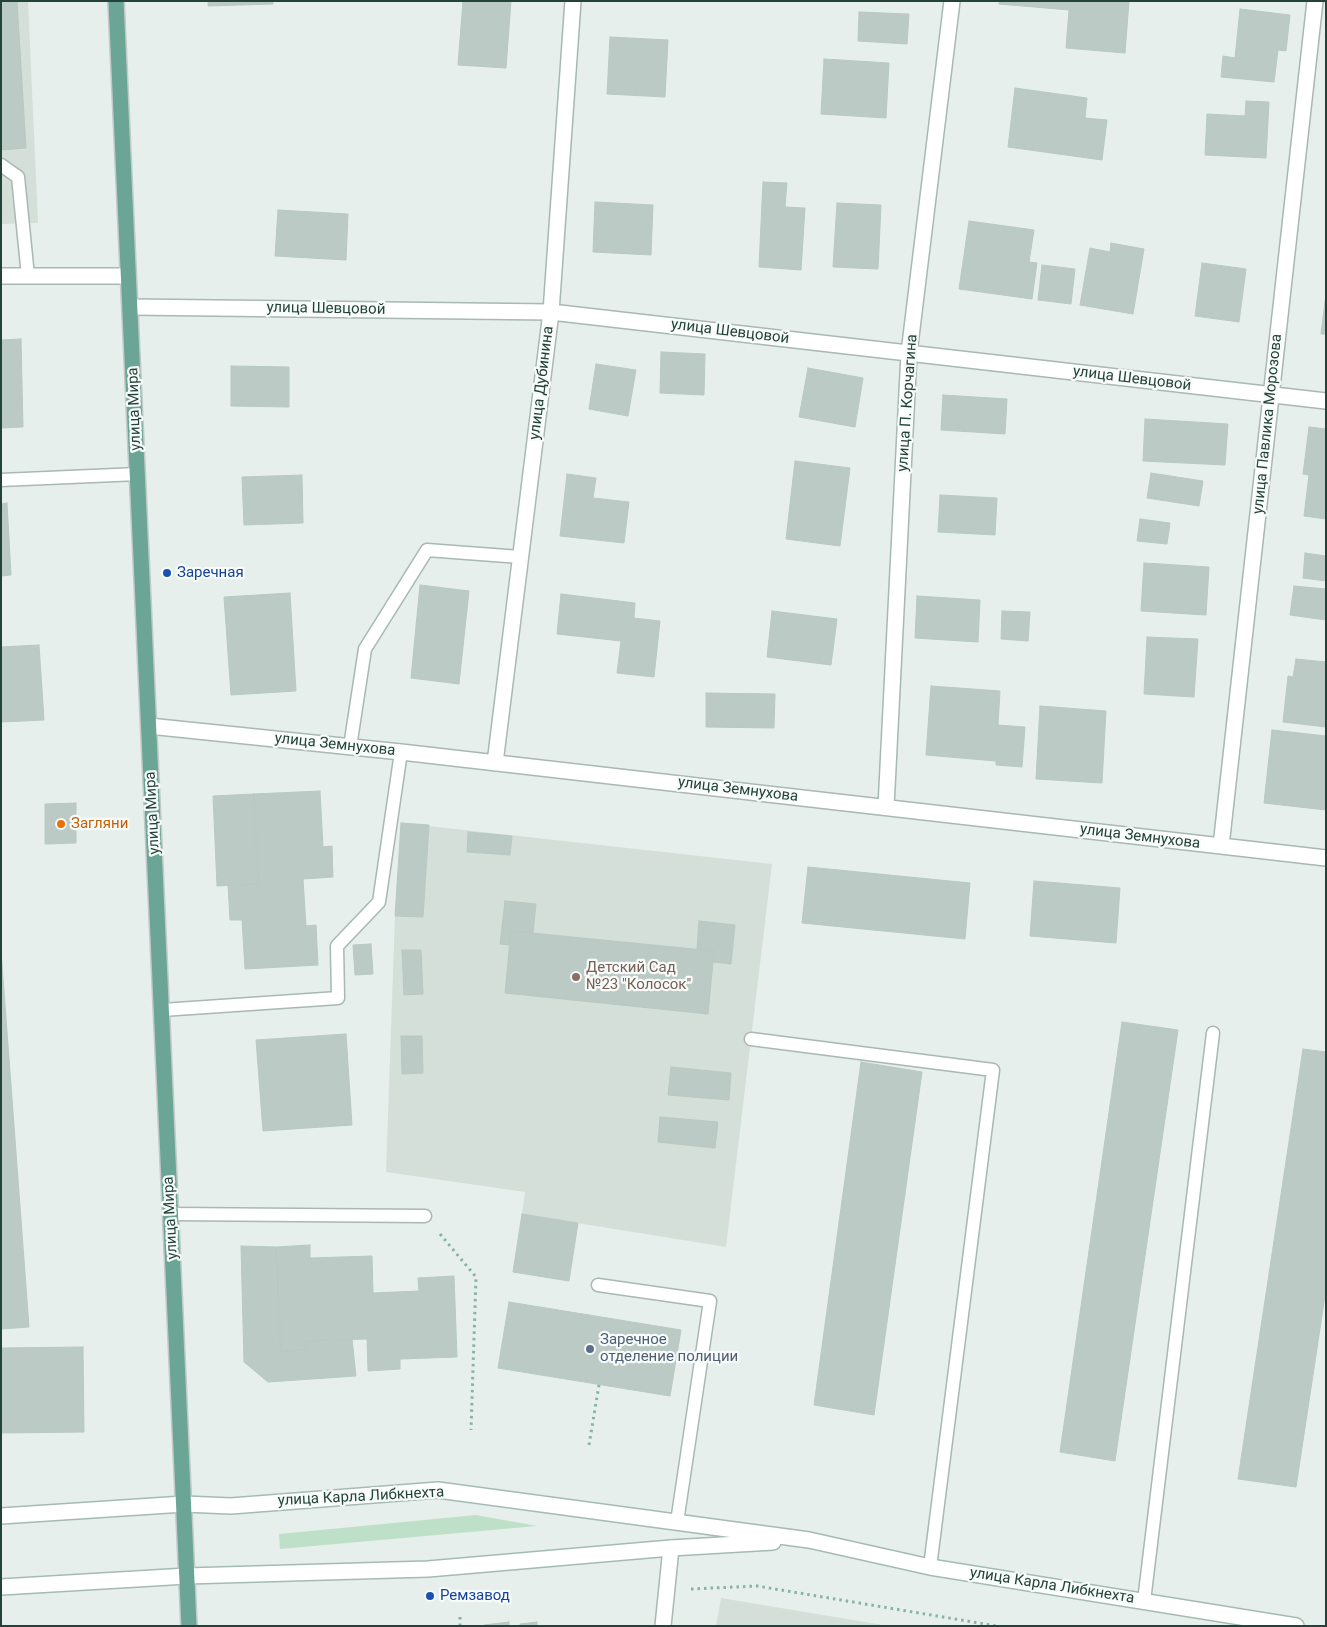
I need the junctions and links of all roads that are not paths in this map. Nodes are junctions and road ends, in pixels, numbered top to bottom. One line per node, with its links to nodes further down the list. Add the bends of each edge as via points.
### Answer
1 (116, 1): 8 (main road, улица Мира)
2 (574, 1): 10 (street, улица Дубинина)
3 (952, 1): 11 (street, улица П. Корчагина)
4 (1315, 1): 12 (street, улица Павлика Морозова)
5 (1, 165): 7 (lane, via 18,177)
6 (1, 276): 7 (street)
7 (28, 276): 8 (street)
8 (127, 276): 9 (main road, улица Мира)
9 (131, 307): 10 (street, улица Шевцовой); 14 (main road, улица Мира)
10 (551, 312): 11 (street, улица Шевцовой); 16 (street, улица Дубинина)
11 (909, 353): 12 (street, улица Шевцовой); 21 (street, улица П. Корчагина)
12 (1271, 395): 13 (street, улица Шевцовой); 22 (street, улица Павлика Морозова)
13 (1326, 401)
14 (138, 474): 15 (lane); 17 (main road, улица Мира)
15 (1, 480)
16 (520, 557): 18 (lane, via 428,550 365,649); 20 (street, улица Дубинина)
17 (149, 726): 18 (street, улица Земнухова); 24 (main road, улица Мира)
18 (350, 747): 19 (street, улица Земнухова)
19 (401, 752): 20 (street, улица Земнухова); 24 (lane, via 379,902 337,946 338,998)
20 (494, 763): 21 (street, улица Земнухова)
21 (886, 807): 22 (street, улица Земнухова)
22 (1221, 846): 23 (street, улица Земнухова)
23 (1326, 858)
24 (162, 1010): 27 (main road, улица Мира)
25 (1213, 1033): 38 (lane)
26 (751, 1039): 35 (lane, via 993,1070)
27 (171, 1214): 28 (lane); 30 (main road, улица Мира)
28 (425, 1216)
29 (598, 1285): 32 (lane, via 710,1301)
30 (184, 1504): 31 (street, улица Карла Либкнехта); 32 (street, улица Карла Либкнехта, via 231,1506 438,1490); 36 (main road, улица Мира)
31 (1, 1516)
32 (677, 1522): 33 (street, улица Карла Либкнехта)
33 (809, 1540): 34 (street, улица Карла Либкнехта); 35 (street, улица Карла Либкнехта)
34 (671, 1548): 36 (street, улица Карла Либкнехта, via 428,1569); 40 (street)
35 (930, 1567): 38 (street, улица Карла Либкнехта)
36 (187, 1576): 37 (street, улица Карла Либкнехта); 39 (main road, улица Мира)
37 (1, 1587)
38 (1144, 1601): 41 (street, улица Карла Либкнехта)
39 (189, 1626)
40 (663, 1626)
41 (1296, 1626)

